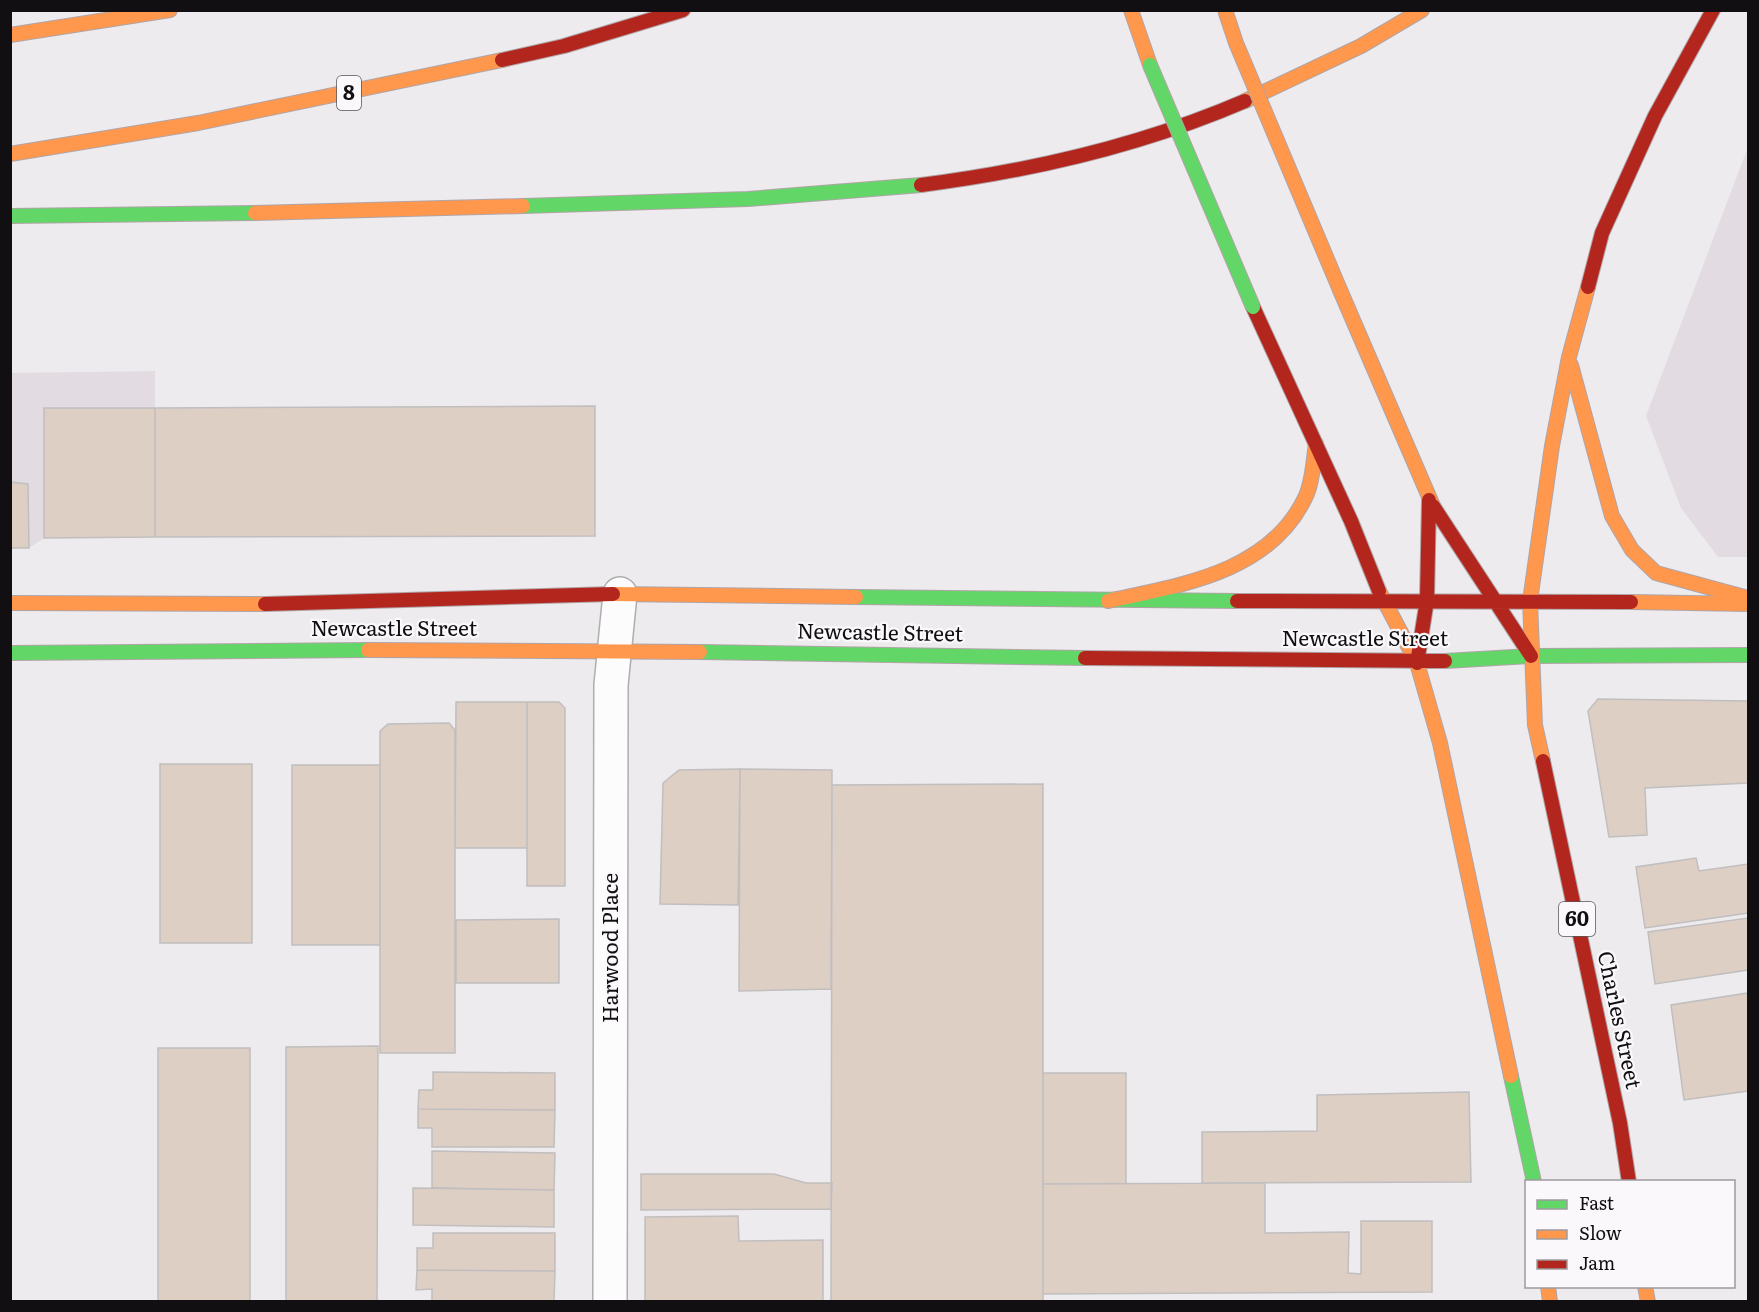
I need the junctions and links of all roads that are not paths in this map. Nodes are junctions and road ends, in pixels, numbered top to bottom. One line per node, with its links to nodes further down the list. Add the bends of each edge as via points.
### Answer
1 (170, 10): 7 (main road)
2 (683, 10): 8 (main road, 8, via 564,46 417,79 198,123)
3 (1131, 10): 11 (main road, bridge, via 1150,65 1253,307)
4 (1225, 10): 12 (main road, bridge)
5 (1422, 10): 9 (main road, via 1322,67 1223,112 1065,159 955,180 750,200 142,217)
6 (1713, 10): 10 (main road, Charles Street, via 1655,116 1602,232)
7 (10, 35)
8 (10, 153)
9 (10, 216)
10 (1569, 357): 14 (main road, via 1612,516 1632,550 1656,573); 18 (main road, Charles Street, via 1548,467)
11 (1316, 444): 17 (main road, via 1306,497 1295,518 1275,539 1232,567 1178,585); 19 (main road)
12 (1430, 500): 15 (main road); 16 (main road)
13 (620, 594): 17 (main road, Newcastle Street); 20 (main road, Newcastle Street, via 236,605); 22 (street, Harwood Place)
14 (1749, 598)
15 (1427, 600): 16 (main road, Newcastle Street); 19 (main road, Newcastle Street); 26 (main road)
16 (1492, 600): 18 (main road, Newcastle Street); 25 (main road)
17 (1108, 601): 19 (main road, Newcastle Street)
18 (1530, 601): 21 (main road, Newcastle Street); 25 (main road, Charles Street)
19 (1384, 602): 26 (main road)
20 (10, 603)
21 (1749, 604)
22 (613, 651): 23 (main road, Newcastle Street, via 277,649); 26 (main road, Newcastle Street); 29 (street, Harwood Place)
23 (10, 653)
24 (1749, 655): 25 (main road, Newcastle Street)
25 (1531, 656): 26 (main road, Newcastle Street); 28 (main road, Charles Street / 60, via 1535,725)
26 (1417, 663): 27 (main road, via 1440,743)
27 (1534, 1180)
28 (1629, 1180)
29 (610, 1302)

